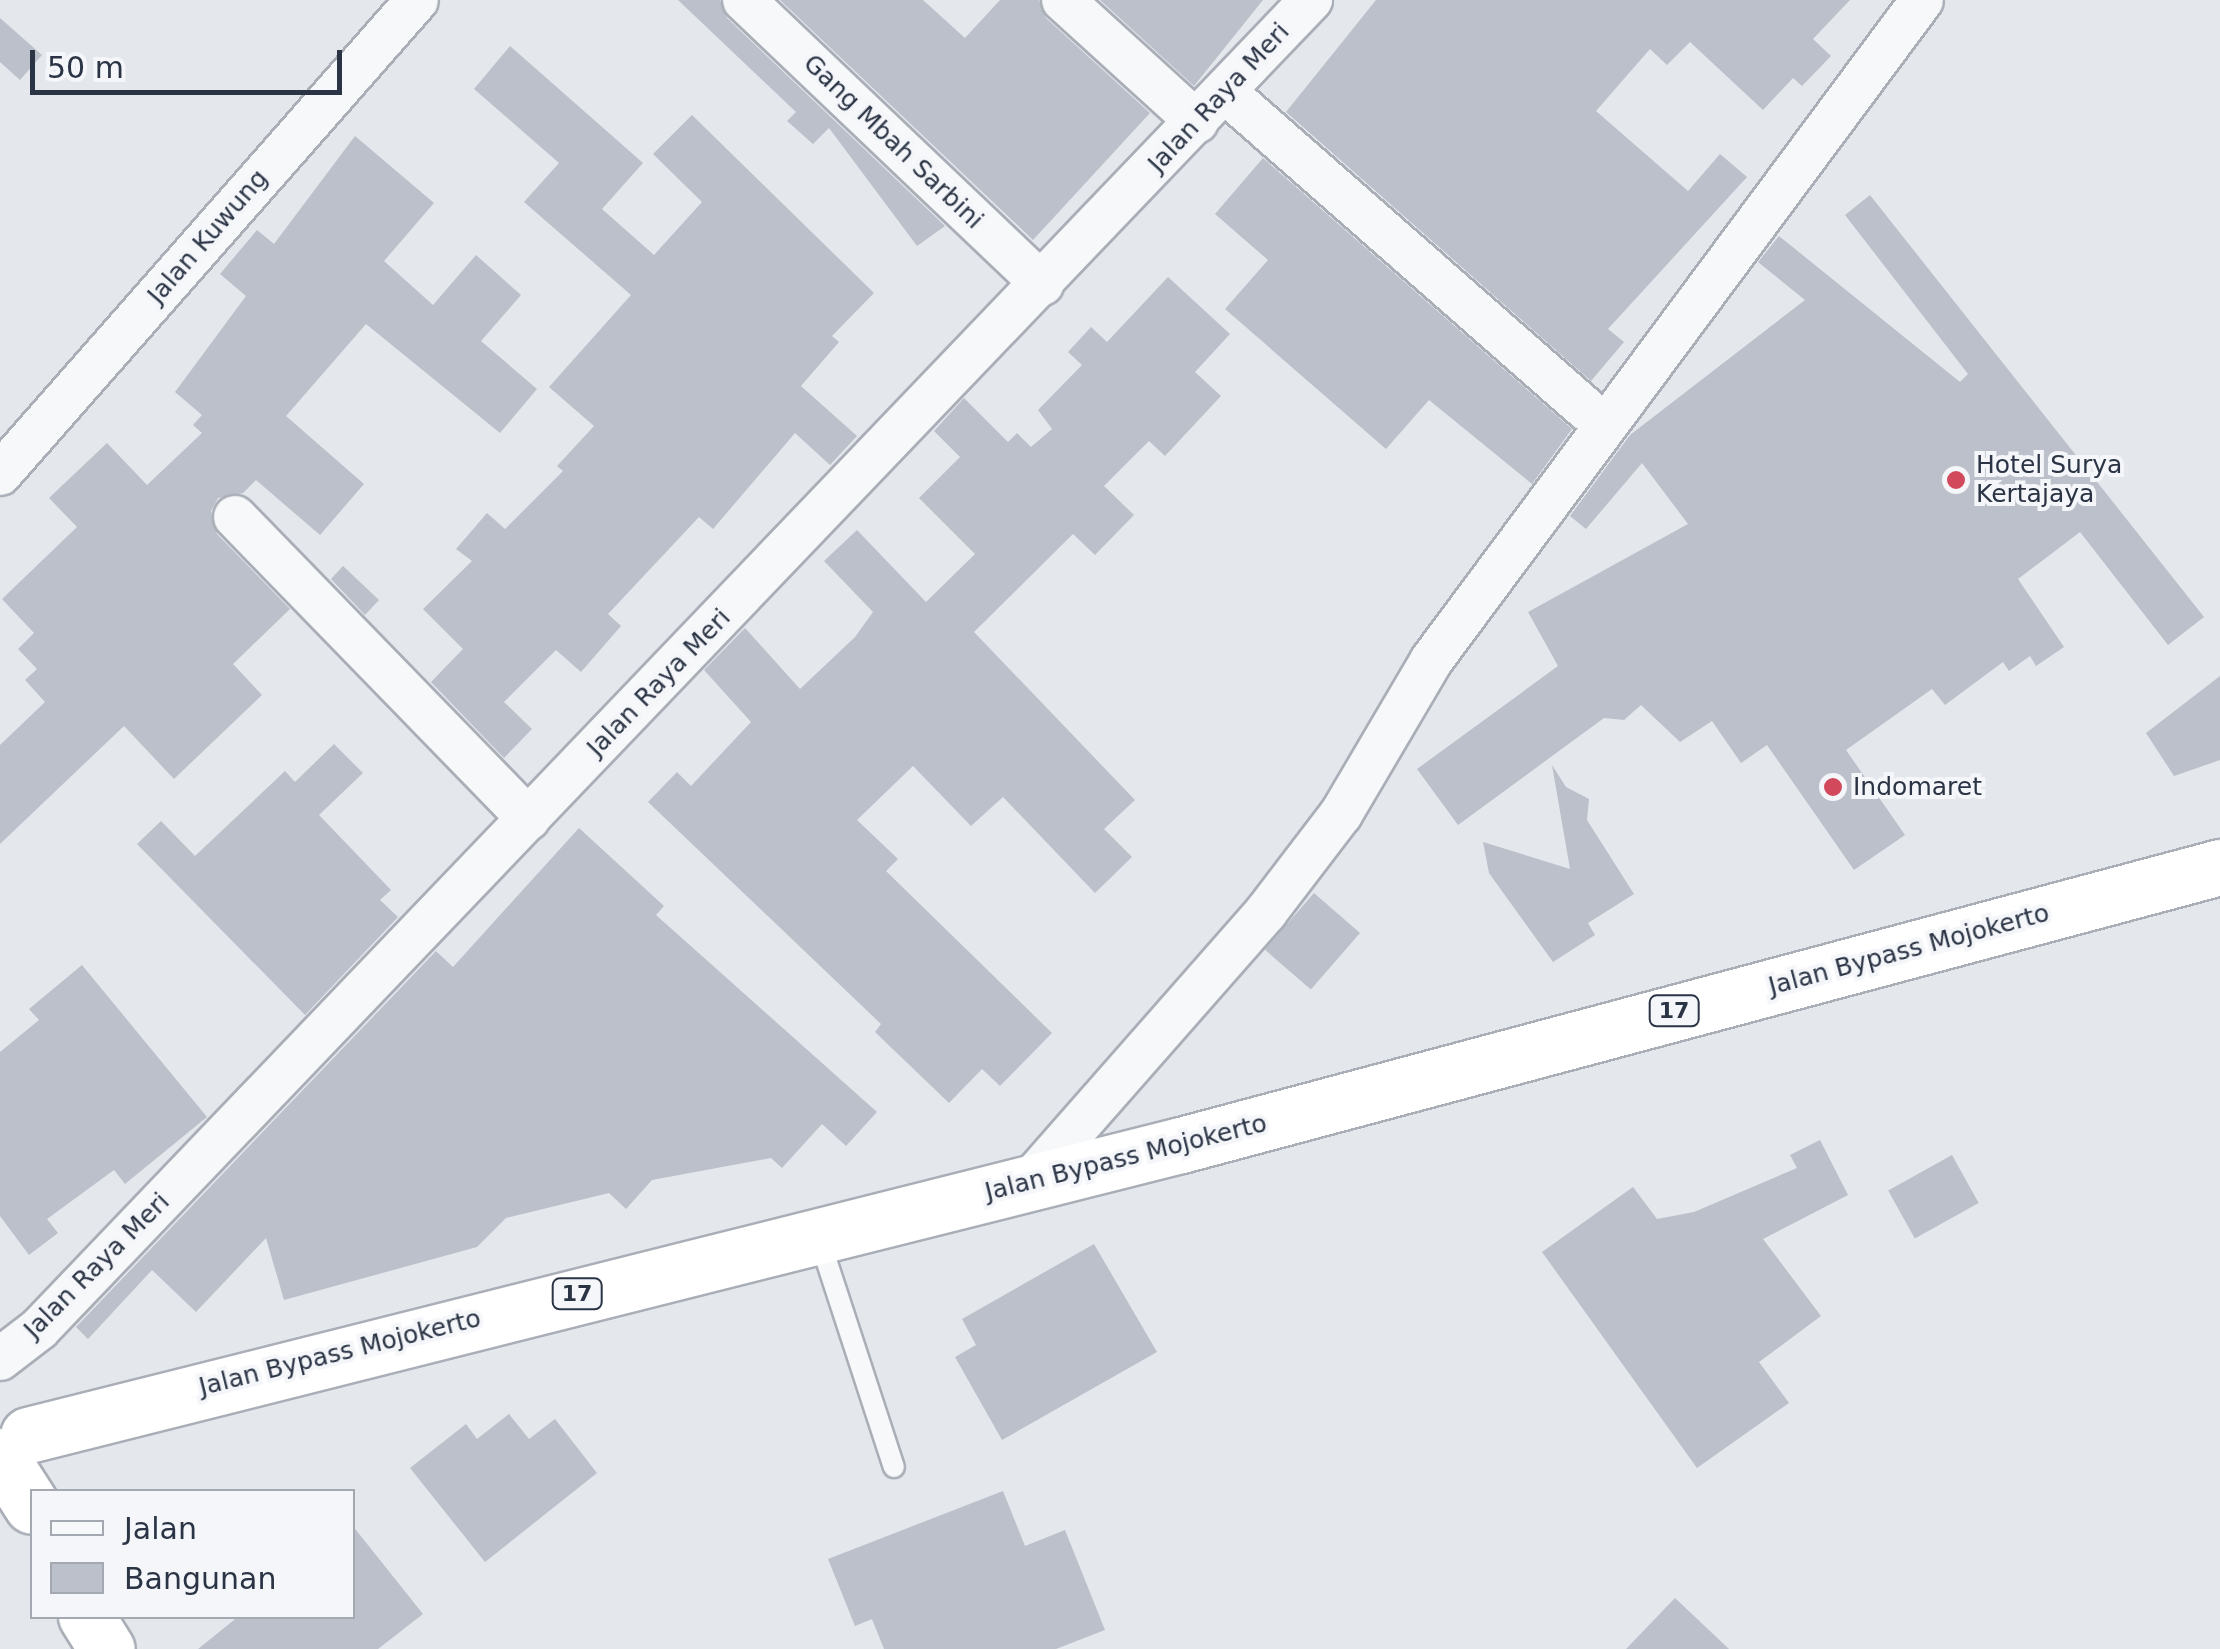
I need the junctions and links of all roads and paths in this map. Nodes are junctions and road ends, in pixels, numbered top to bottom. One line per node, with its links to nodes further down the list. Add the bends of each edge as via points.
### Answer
1 (417, 0): 9 (street, Jalan Kuwung)
2 (744, 0): 7 (street, Gang Mbah Sarbini)
3 (1063, 0): 6 (street)
4 (1311, 0): 6 (street, Jalan Raya Meri)
5 (1922, 0): 13 (street, via 1431,661 1341,814 1266,912)
6 (1210, 107): 7 (street, Jalan Raya Meri); 8 (street)
7 (1042, 284): 11 (street, Jalan Raya Meri)
8 (1586, 409)
9 (0, 474)
10 (235, 516): 11 (street)
11 (529, 819): 15 (street, Jalan Raya Meri, via 39,1329)
12 (2220, 867): 13 (highway, Jalan Bypass Mojokerto / 17)
13 (1028, 1183): 14 (highway, Jalan Bypass Mojokerto / 17)
14 (818, 1236): 16 (lane); 17 (highway, Jalan Bypass Mojokerto / 17)
15 (0, 1359)
16 (894, 1467)
17 (10, 1470): 18 (highway)
18 (30, 1531)
19 (88, 1619): 20 (highway)
20 (107, 1649)

